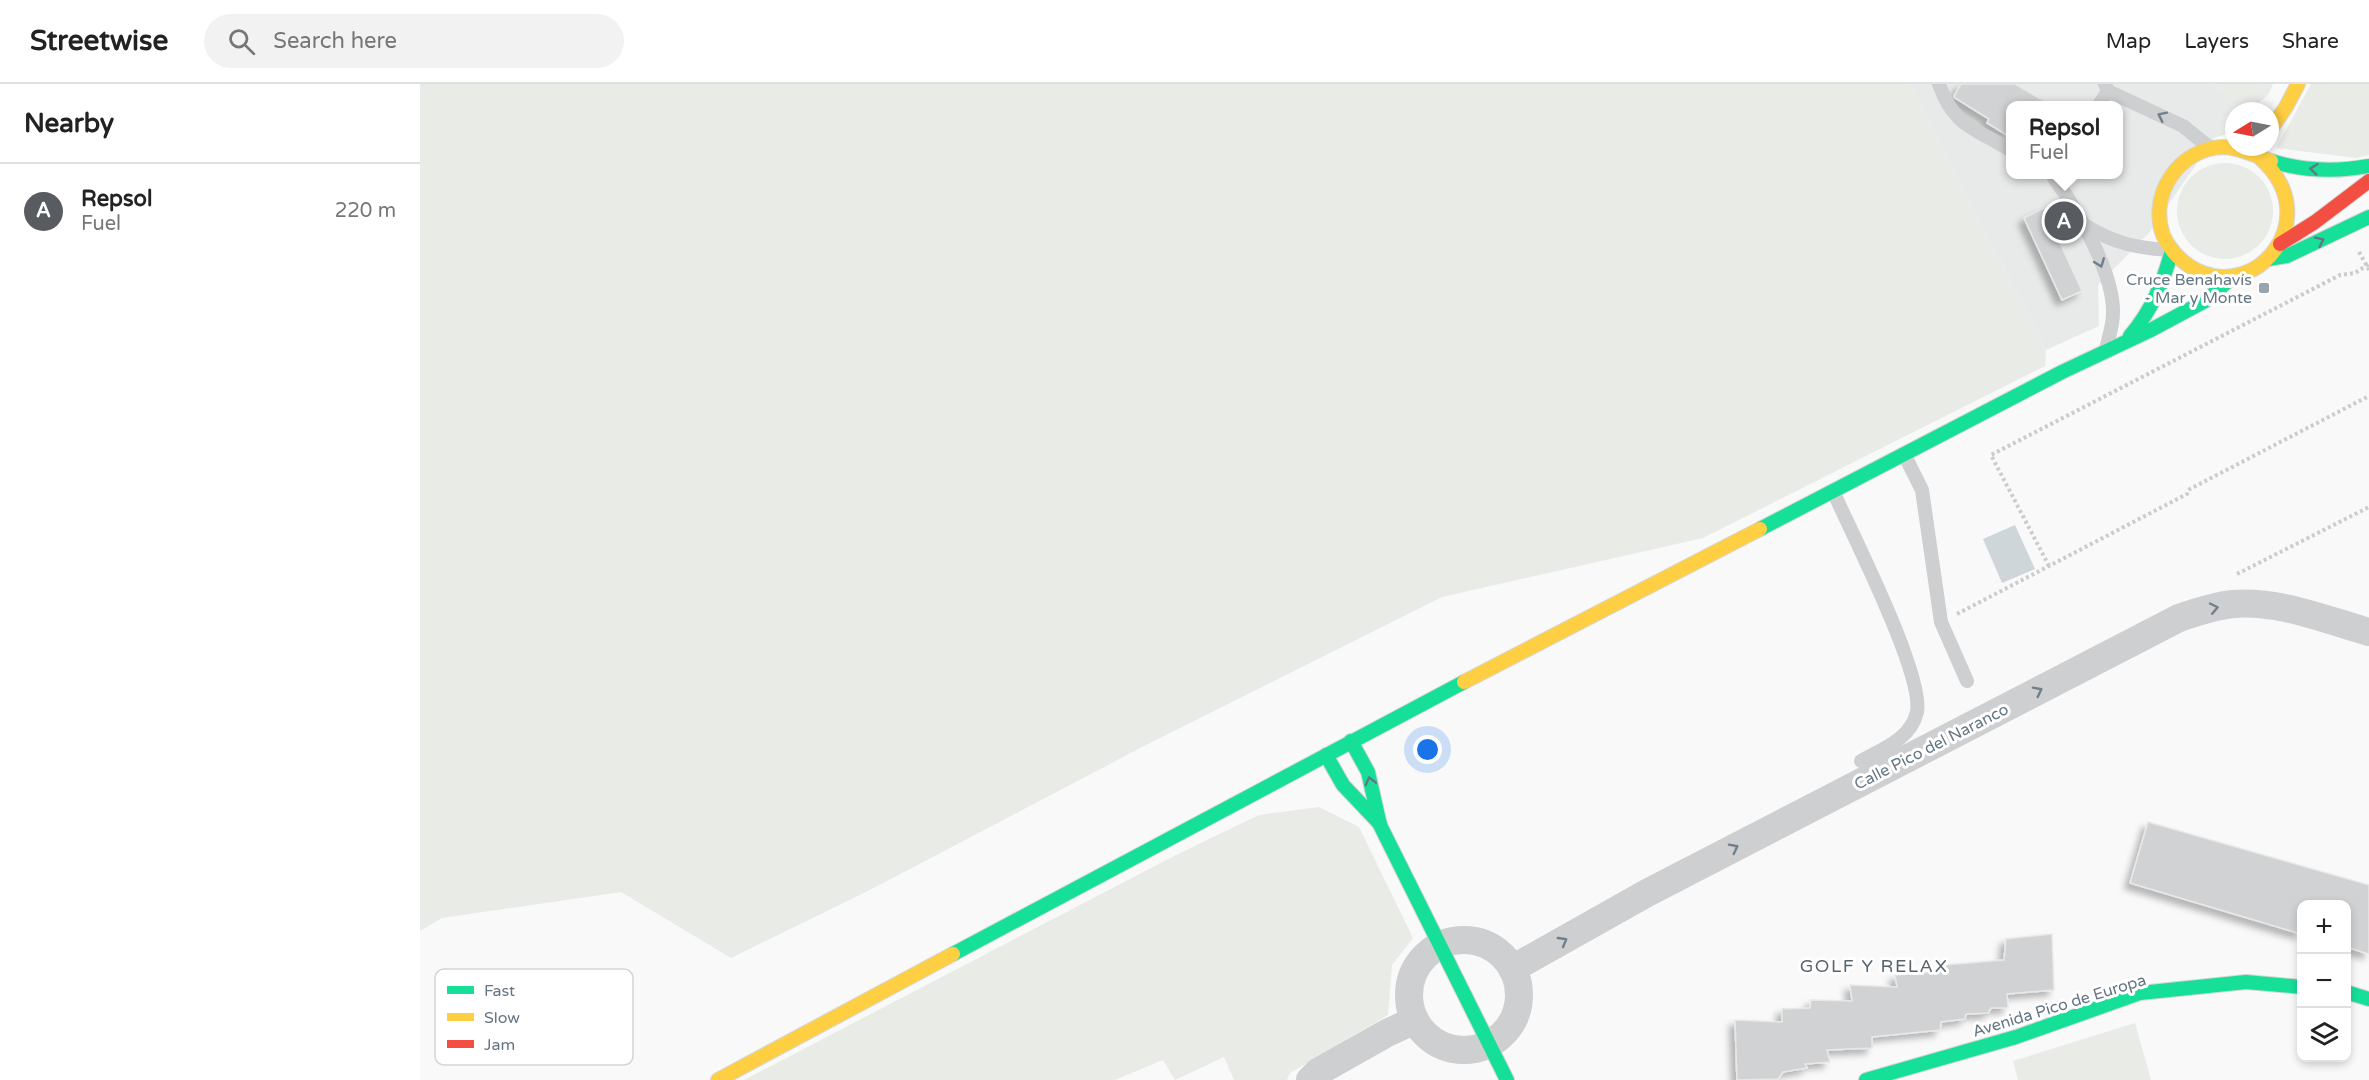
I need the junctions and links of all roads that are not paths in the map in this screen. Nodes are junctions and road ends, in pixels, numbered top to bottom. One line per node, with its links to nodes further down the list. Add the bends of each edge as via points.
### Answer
1 (1939, 84): 7 (lane, via 1956,117)
2 (2298, 84): 5 (main road)
3 (2106, 87): 4 (lane); 8 (lane, one-way to 3, via 2183,126)
4 (2101, 101)
5 (2279, 117)
6 (2225, 147): 8 (main road)
7 (2006, 148)
8 (2210, 148): 17 (main road, via 2183,162 2167,180 2159,216)
9 (2257, 156): 10 (main road)
10 (2260, 158): 11 (main road, one-way to 10, via 2326,170); 16 (main road, via 2277,175 2287,197 2287,229)
11 (2369, 166)
12 (2055, 179): 15 (lane)
13 (2369, 181): 16 (main road)
14 (2369, 217): 18 (main road, one-way to 14, via 2287,256)
15 (2086, 226): 17 (lane, via 2129,246); 21 (lane, one-way to 21, via 2110,291 2113,313)
16 (2280, 244): 18 (main road)
17 (2172, 250): 19 (main road, via 2199,272); 20 (main road, via 2157,298)
18 (2268, 260): 19 (main road)
19 (2233, 277): 20 (main road, via 2205,301)
20 (2126, 341): 21 (main road)
21 (2106, 351): 22 (main road)
22 (1904, 454): 23 (main road); 25 (lane, via 1922,490 1941,622)
23 (1833, 491): 26 (main road); 28 (lane, via 1886,608 1917,697 1910,728 1899,740)
24 (2369, 632): 31 (street, Calle Pico del Naranco, one-way to 24, via 1647,893 2179,618 2233,604 2263,605)
25 (1967, 681)
26 (1351, 741): 27 (main road); 29 (main road, one-way to 26, via 1368,772)
27 (1326, 755): 29 (main road, via 1343,785); 37 (main road)
28 (1861, 761)
29 (1380, 825): 30 (main road)
30 (1439, 945): 31 (street, via 1455,939 1489,944 1503,954); 35 (street, via 1424,955 1414,970 1409,995); 36 (main road)
31 (1512, 969): 36 (street, via 1520,985 1520,1003 1504,1035)
32 (2297, 987): 40 (main road, Avenida Pico de Europa, via 2246,982 2140,993 2016,1037)
33 (2351, 994): 34 (main road)
34 (2369, 999)
35 (1415, 1020): 36 (street, via 1439,1045 1455,1050); 38 (street)
36 (1489, 1045): 39 (main road)
37 (718, 1080)
38 (1310, 1080)
39 (1507, 1080)
40 (1866, 1080)

